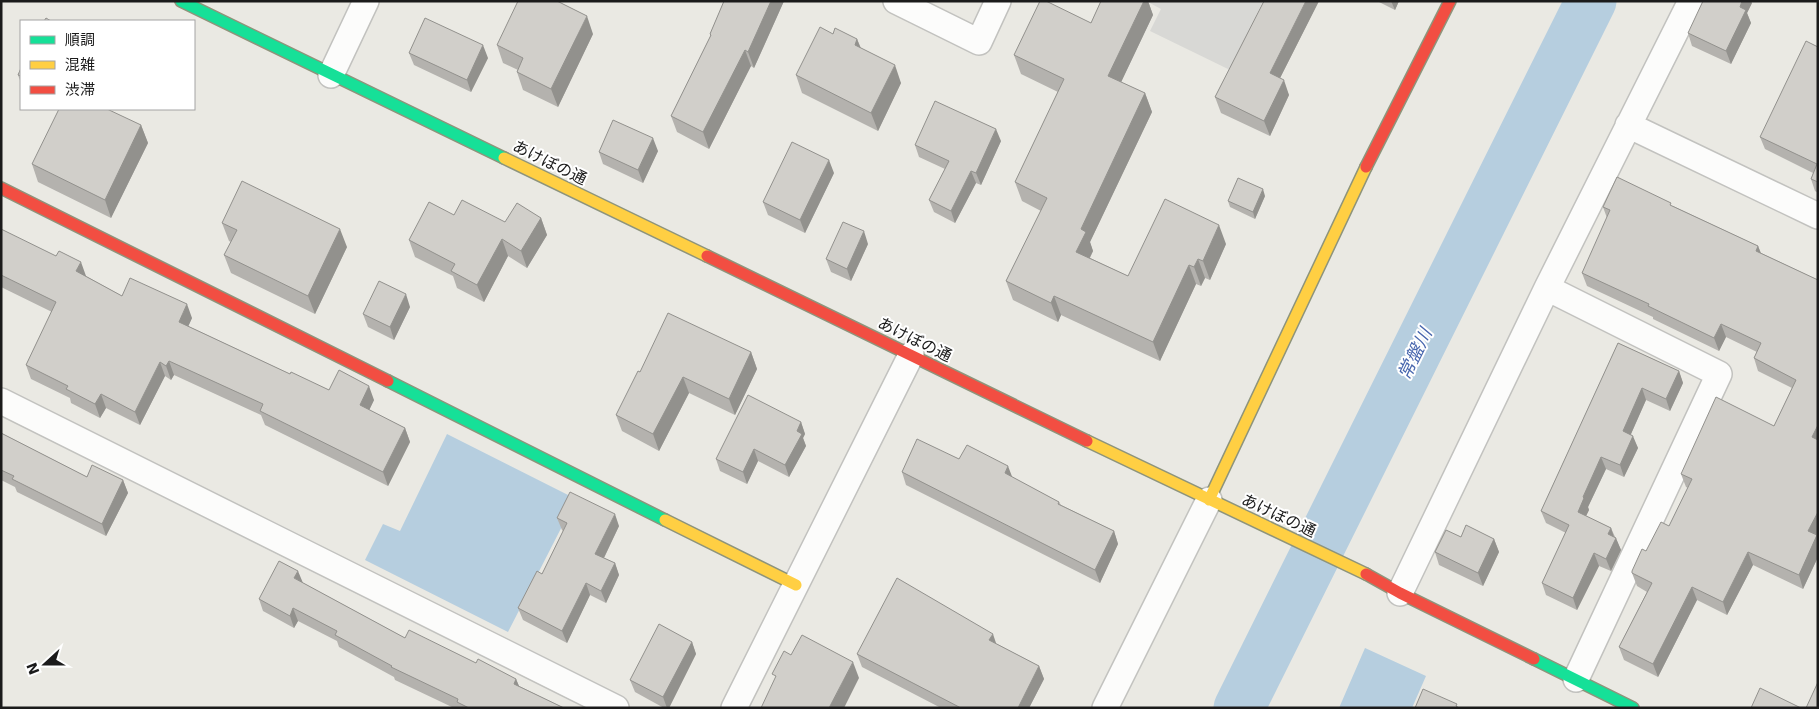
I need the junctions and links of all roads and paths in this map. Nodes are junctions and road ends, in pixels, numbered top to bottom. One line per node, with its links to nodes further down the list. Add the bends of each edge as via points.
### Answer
1 (181, 1): 7 (street, あけぼの通)
2 (366, 1): 7 (street)
3 (896, 1): 4 (street, via 979,42)
4 (998, 1)
5 (1450, 1): 14 (street, via 1366,167)
6 (1691, 1): 8 (street)
7 (331, 75): 12 (street, あけぼの通)
8 (1628, 125): 10 (street); 11 (street)
9 (1, 188): 15 (street)
10 (1818, 216)
11 (1547, 288): 16 (street); 17 (street, via 1719,374)
12 (911, 355): 14 (street, あけぼの通); 15 (street)
13 (1, 401): 18 (street)
14 (1210, 500): 16 (street, あけぼの通); 20 (street)
15 (796, 585): 19 (street)
16 (1400, 593): 17 (street, あけぼの通)
17 (1576, 679): 21 (street, あけぼの通)
18 (616, 708)
19 (734, 708)
20 (1105, 708)
21 (1634, 708)

